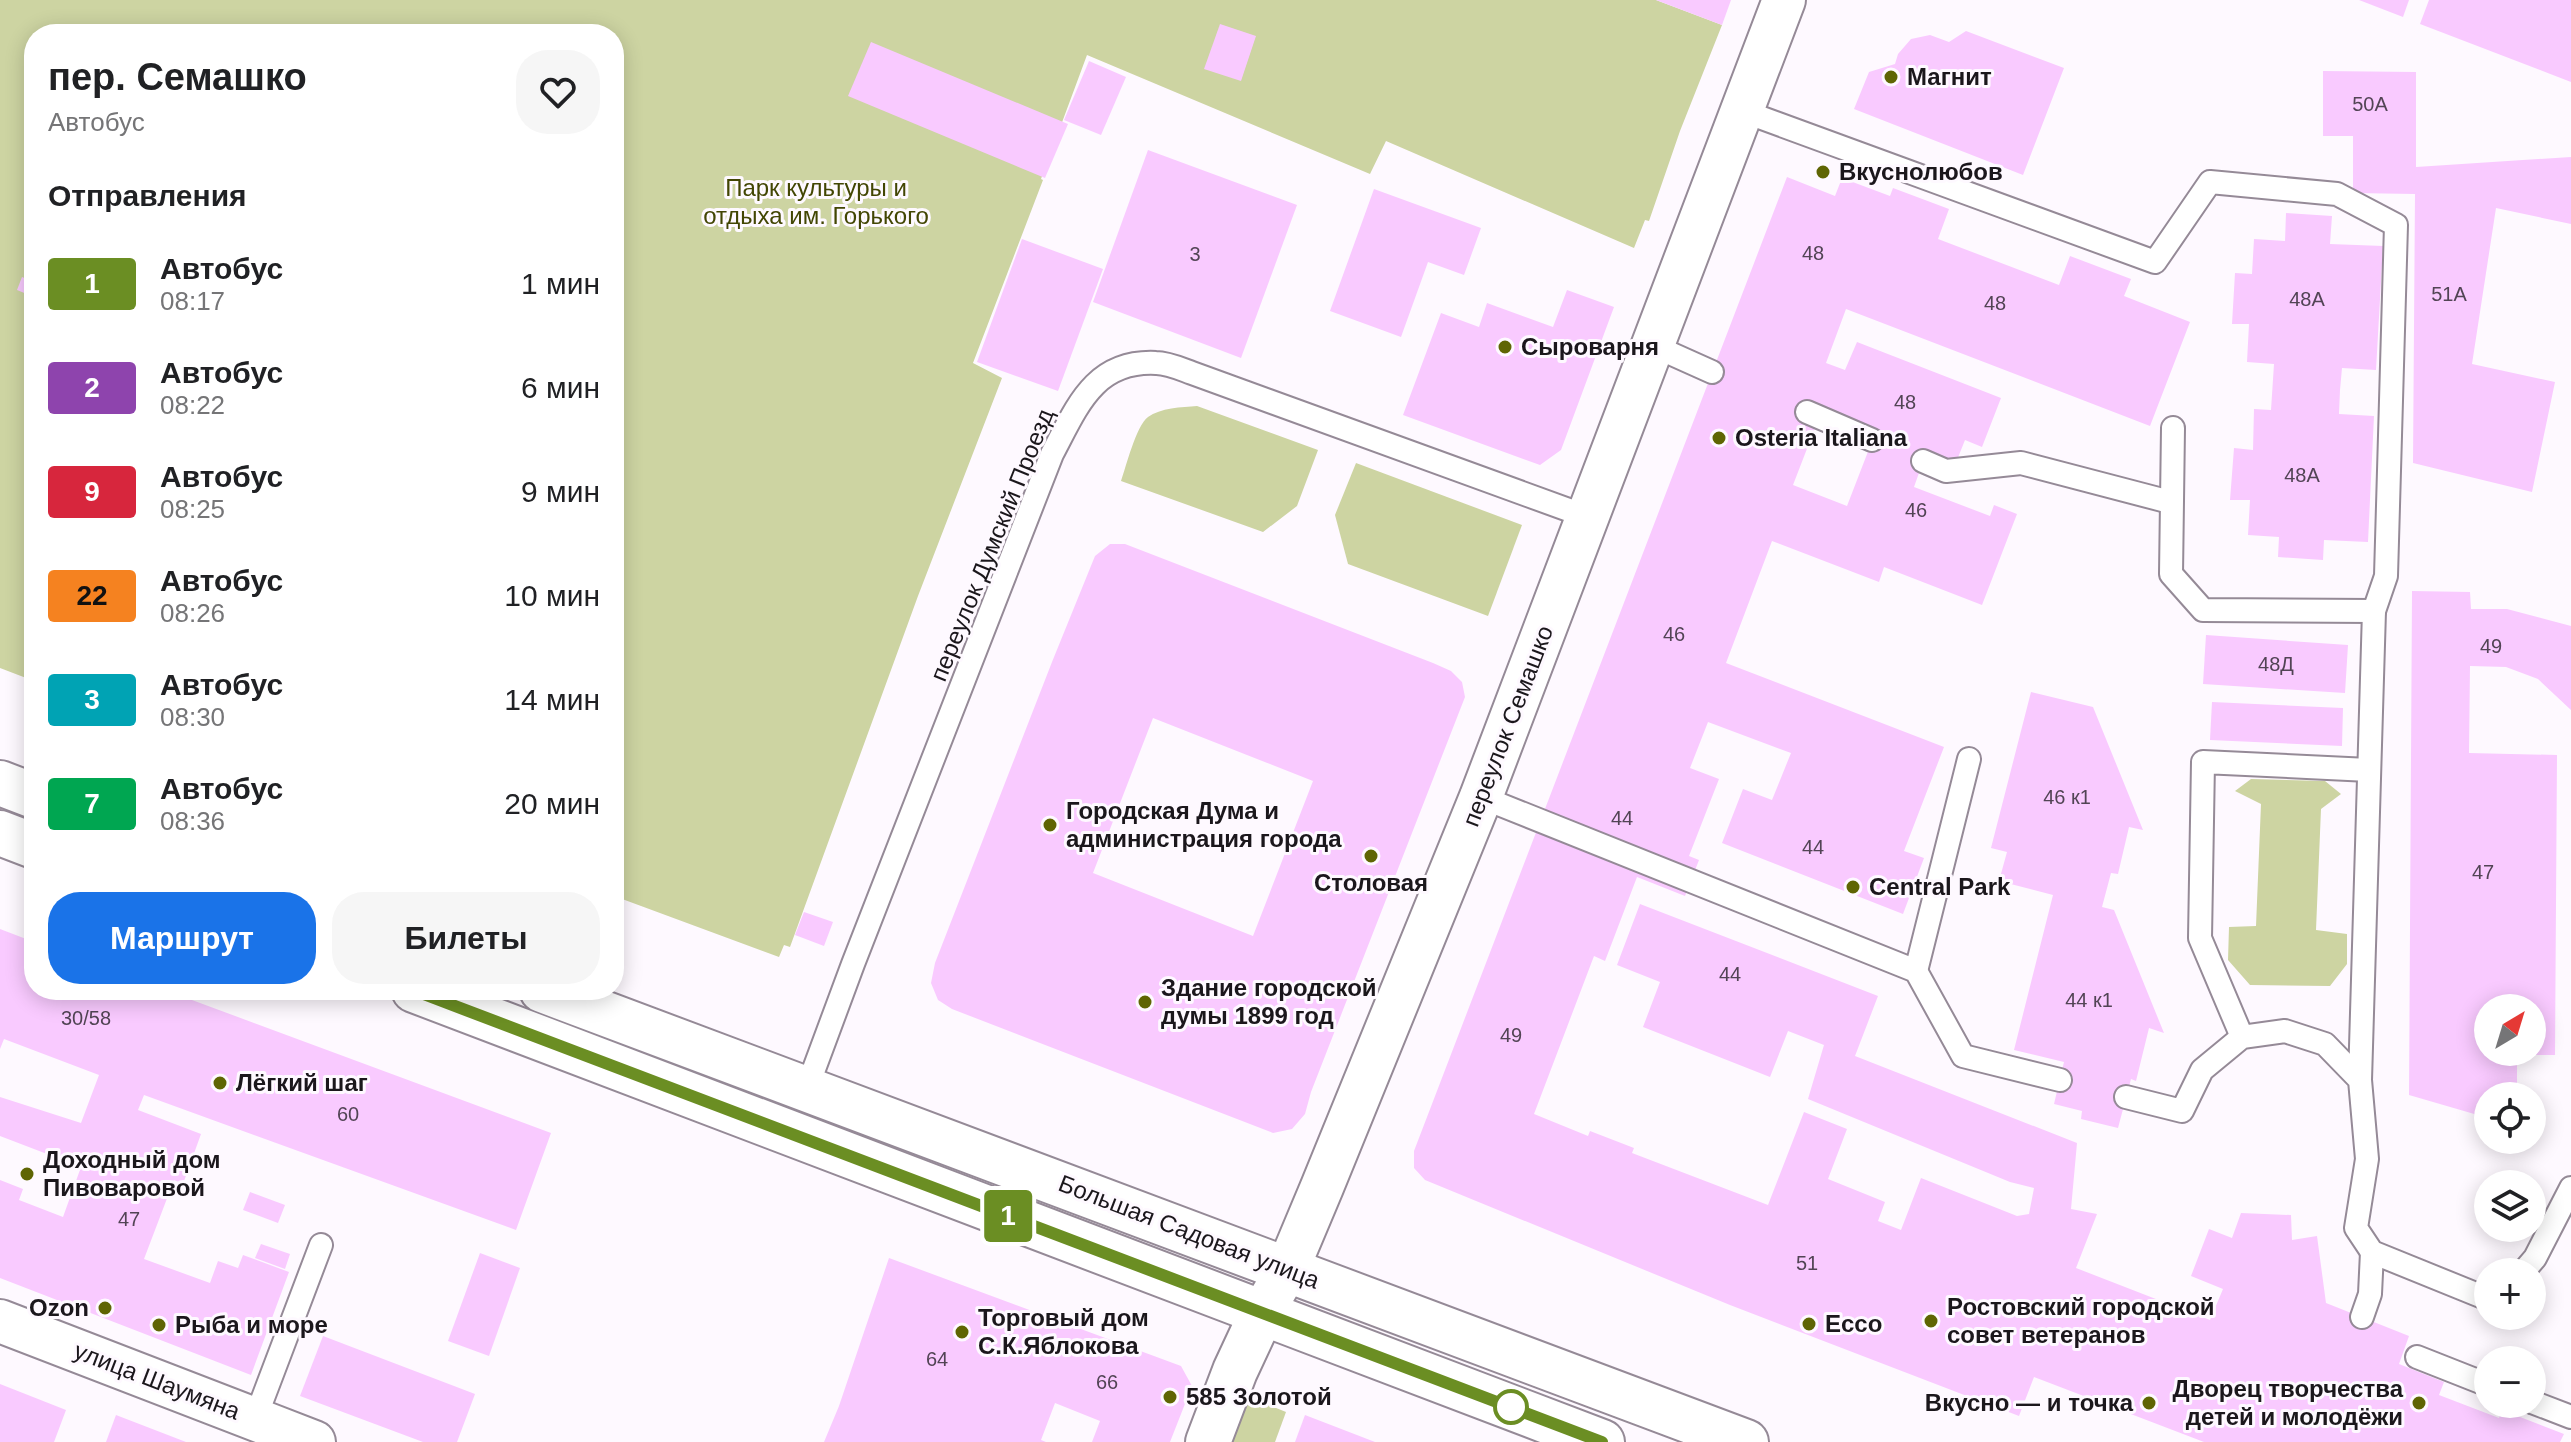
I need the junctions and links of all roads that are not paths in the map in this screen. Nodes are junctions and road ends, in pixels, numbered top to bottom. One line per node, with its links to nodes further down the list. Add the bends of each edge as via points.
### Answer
1 (1784, 0): 2 (street, переулок Семашко)
2 (1740, 110): 3 (street, переулок Семашко); 11 (lane, via 2155,262 2210,182 2337,194 2396,225 2386,576)
3 (1654, 346): 4 (lane); 10 (street, переулок Семашко)
4 (1712, 372)
5 (1807, 412): 7 (lane)
6 (2173, 428): 9 (lane)
7 (1872, 440)
8 (1923, 461): 9 (lane, via 1946,471 2021,463)
9 (2170, 502): 11 (lane, via 2171,574 2203,610)
10 (1588, 517): 16 (street, переулок Семашко); 25 (lane, переулок Думский Проезд, via 1159,363 1125,365 1102,377 1080,401 1052,454)
11 (2374, 611): 13 (lane)
12 (1969, 759): 19 (lane)
13 (2369, 770): 22 (lane, via 2203,762 2200,938); 24 (lane)
14 (0, 783): 15 (main road)
15 (24, 792)
16 (1481, 797): 19 (lane); 31 (street, переулок Семашко)
17 (0, 833): 18 (main road)
18 (24, 842)
19 (1916, 971): 23 (lane, via 1963,1056)
20 (440, 1000): 33 (main road, Большая Садовая улица)
21 (569, 1000): 25 (main road, Большая Садовая улица)
22 (2242, 1037): 24 (lane, via 2285,1031 2325,1044); 26 (lane, via 2202,1070 2182,1111)
23 (2060, 1080)
24 (2360, 1080): 29 (lane, via 2367,1159 2356,1228)
25 (807, 1088): 31 (main road, Большая Садовая улица)
26 (2126, 1097)
27 (2571, 1188): 30 (lane)
28 (321, 1245): 40 (lane)
29 (2372, 1252): 32 (lane); 34 (lane, via 2370,1294)
30 (2535, 1258)
31 (1288, 1268): 33 (street, переулок Семашко); 44 (main road, Большая Садовая улица)
32 (2474, 1293)
33 (1262, 1313): 42 (main road, переулок Семашко); 43 (main road, Большая Садовая улица)
34 (2362, 1317)
35 (0, 1321): 40 (street, улица Шаумяна)
36 (2417, 1357): 37 (lane)
37 (2474, 1379)
38 (2546, 1407): 39 (lane)
39 (2571, 1417)
40 (255, 1419): 41 (street, улица Шаумяна)
41 (314, 1442)
42 (1208, 1442)
43 (1602, 1442)
44 (1746, 1442)

